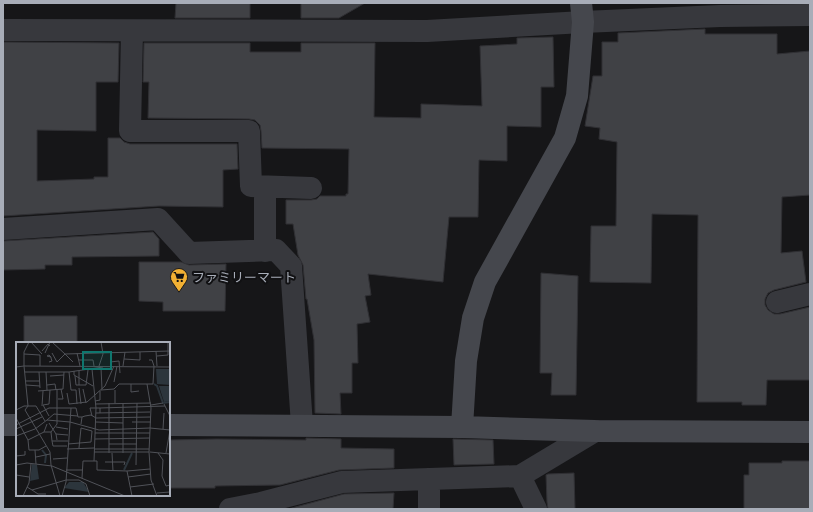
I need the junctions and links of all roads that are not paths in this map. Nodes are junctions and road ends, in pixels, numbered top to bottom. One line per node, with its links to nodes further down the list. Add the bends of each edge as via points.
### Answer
1 (582, 12): 2 (street); 4 (street, via 428,31); 15 (street, via 577,96 565,138 485,282 473,318 466,361)
2 (810, 15)
3 (3, 30): 4 (street)
4 (132, 31): 5 (street, via 130,131 249,131 251,186)
5 (265, 187): 6 (street); 8 (street)
6 (311, 188)
7 (3, 229): 8 (street, via 158,219 189,253)
8 (265, 251): 13 (street, via 276,250 291,266)
9 (810, 294): 10 (street)
10 (777, 302)
11 (16, 425): 14 (street)
12 (170, 425): 13 (street)
13 (302, 425): 15 (street)
14 (3, 426)
15 (462, 427): 16 (street)
16 (595, 431): 17 (street); 18 (street)
17 (810, 432)
18 (520, 476): 19 (street); 23 (street)
19 (429, 479): 20 (street, via 342,482); 22 (street)
20 (261, 506): 21 (street)
21 (230, 509)
22 (429, 509)
23 (536, 509)

